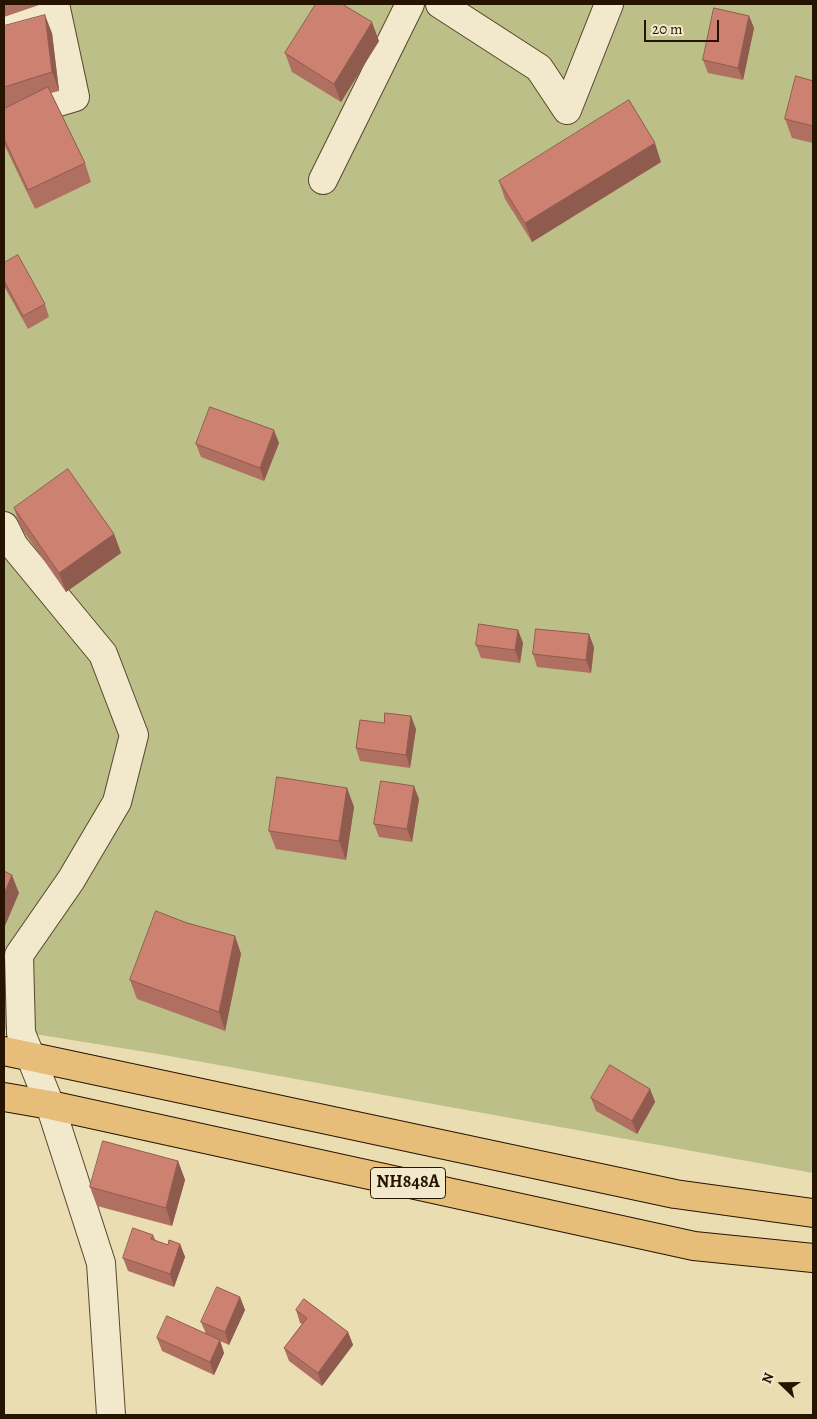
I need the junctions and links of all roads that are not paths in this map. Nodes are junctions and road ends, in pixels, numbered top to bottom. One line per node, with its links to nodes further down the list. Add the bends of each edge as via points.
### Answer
1 (53, 4): 5 (street); 6 (street, via 75,97)
2 (410, 4): 7 (street)
3 (440, 4): 4 (street, via 539,68 567,110)
4 (609, 4)
5 (4, 23)
6 (4, 118)
7 (323, 180)
8 (4, 526): 10 (street, via 14,546 103,654 134,735 117,802 19,955 22,1033)
9 (4, 1051): 10 (highway, NH848A)
10 (30, 1057): 12 (street); 13 (highway, NH848A, via 675,1194)
11 (4, 1097): 12 (highway, NH848A)
12 (50, 1105): 14 (highway, NH848A, via 694,1246); 15 (street, via 101,1263)
13 (813, 1213)
14 (813, 1258)
15 (111, 1415)

